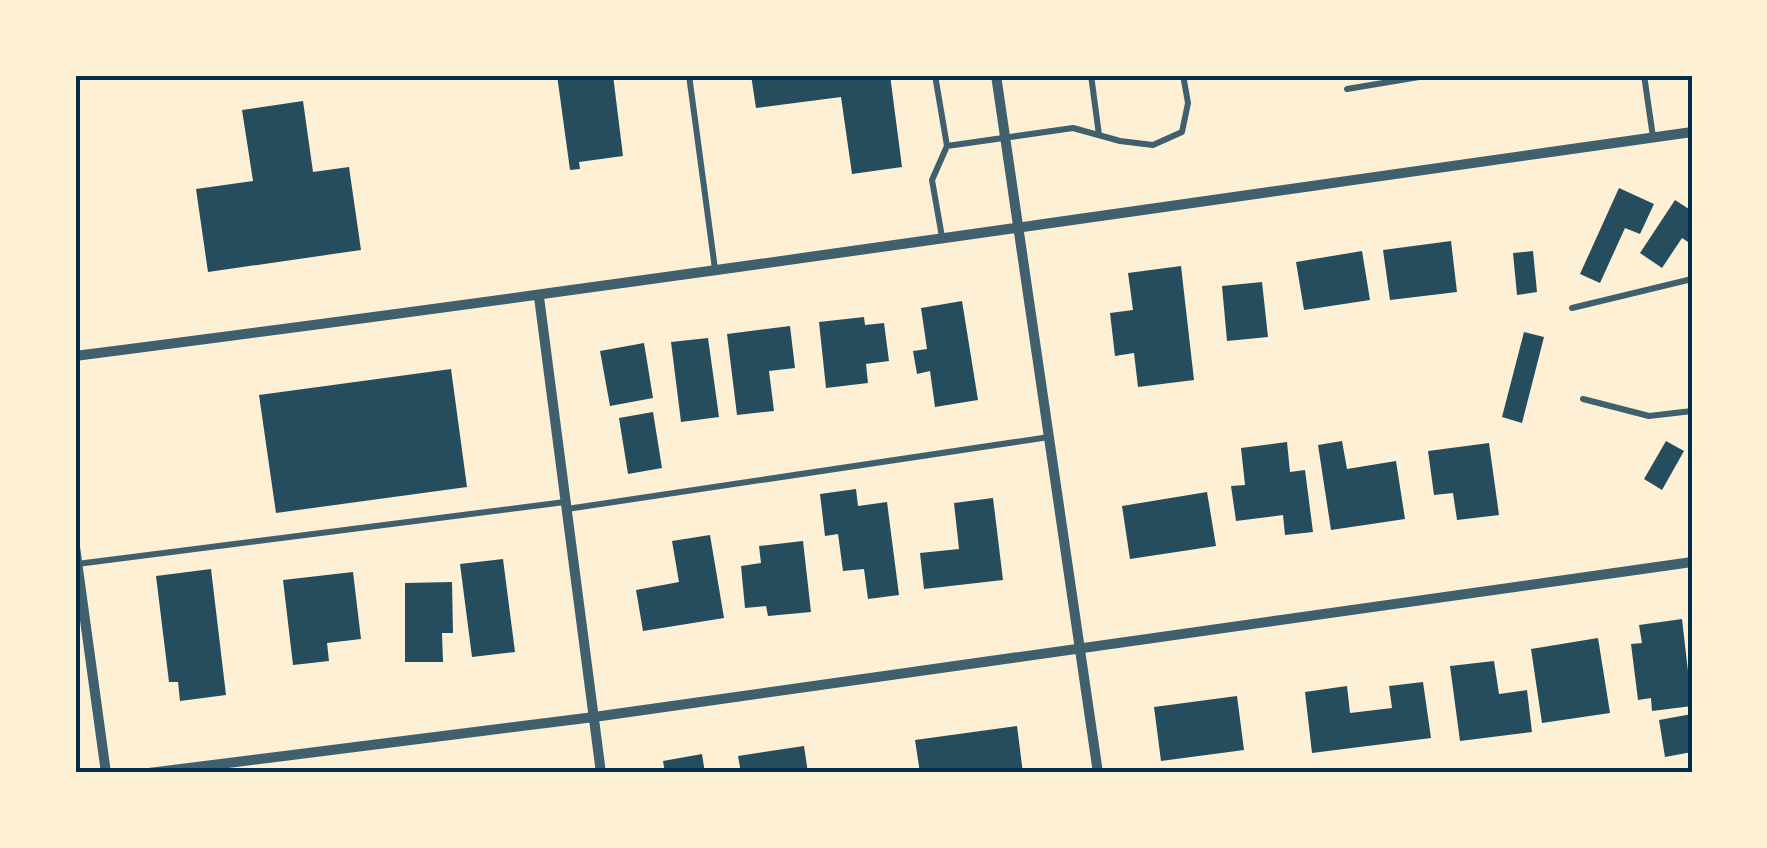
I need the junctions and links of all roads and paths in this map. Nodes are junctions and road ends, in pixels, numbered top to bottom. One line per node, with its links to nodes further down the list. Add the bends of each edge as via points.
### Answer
1 (689, 75): 16 (lane)
2 (936, 75): 13 (lane)
3 (996, 75): 12 (street)
4 (1091, 75): 10 (lane)
5 (1183, 75): 10 (lane, via 1188,103 1182,132 1153,145)
6 (1431, 75): 8 (lane)
7 (1644, 75): 11 (lane)
8 (1346, 89)
9 (1692, 132): 11 (street)
10 (1099, 135): 12 (lane, via 1073,128)
11 (1654, 137): 14 (street)
12 (1005, 138): 13 (lane); 14 (street)
13 (947, 146): 15 (lane, via 932,180)
14 (1018, 226): 15 (street); 23 (street)
15 (942, 236): 16 (street)
16 (716, 270): 18 (street)
17 (1692, 279): 19 (lane)
18 (539, 297): 20 (street); 24 (street)
19 (1572, 308)
20 (75, 356)
21 (1583, 398): 22 (lane, via 1649,416)
22 (1692, 411)
23 (1049, 438): 24 (lane); 28 (street)
24 (566, 505): 27 (lane); 29 (street)
25 (75, 547): 27 (street)
26 (1692, 562): 28 (street)
27 (77, 570): 31 (street)
28 (1080, 649): 29 (street); 34 (street)
29 (594, 716): 32 (street); 33 (street)
30 (1692, 772): 35 (lane)
31 (106, 773)
32 (148, 773)
33 (601, 773)
34 (1098, 773)
35 (1682, 773)

